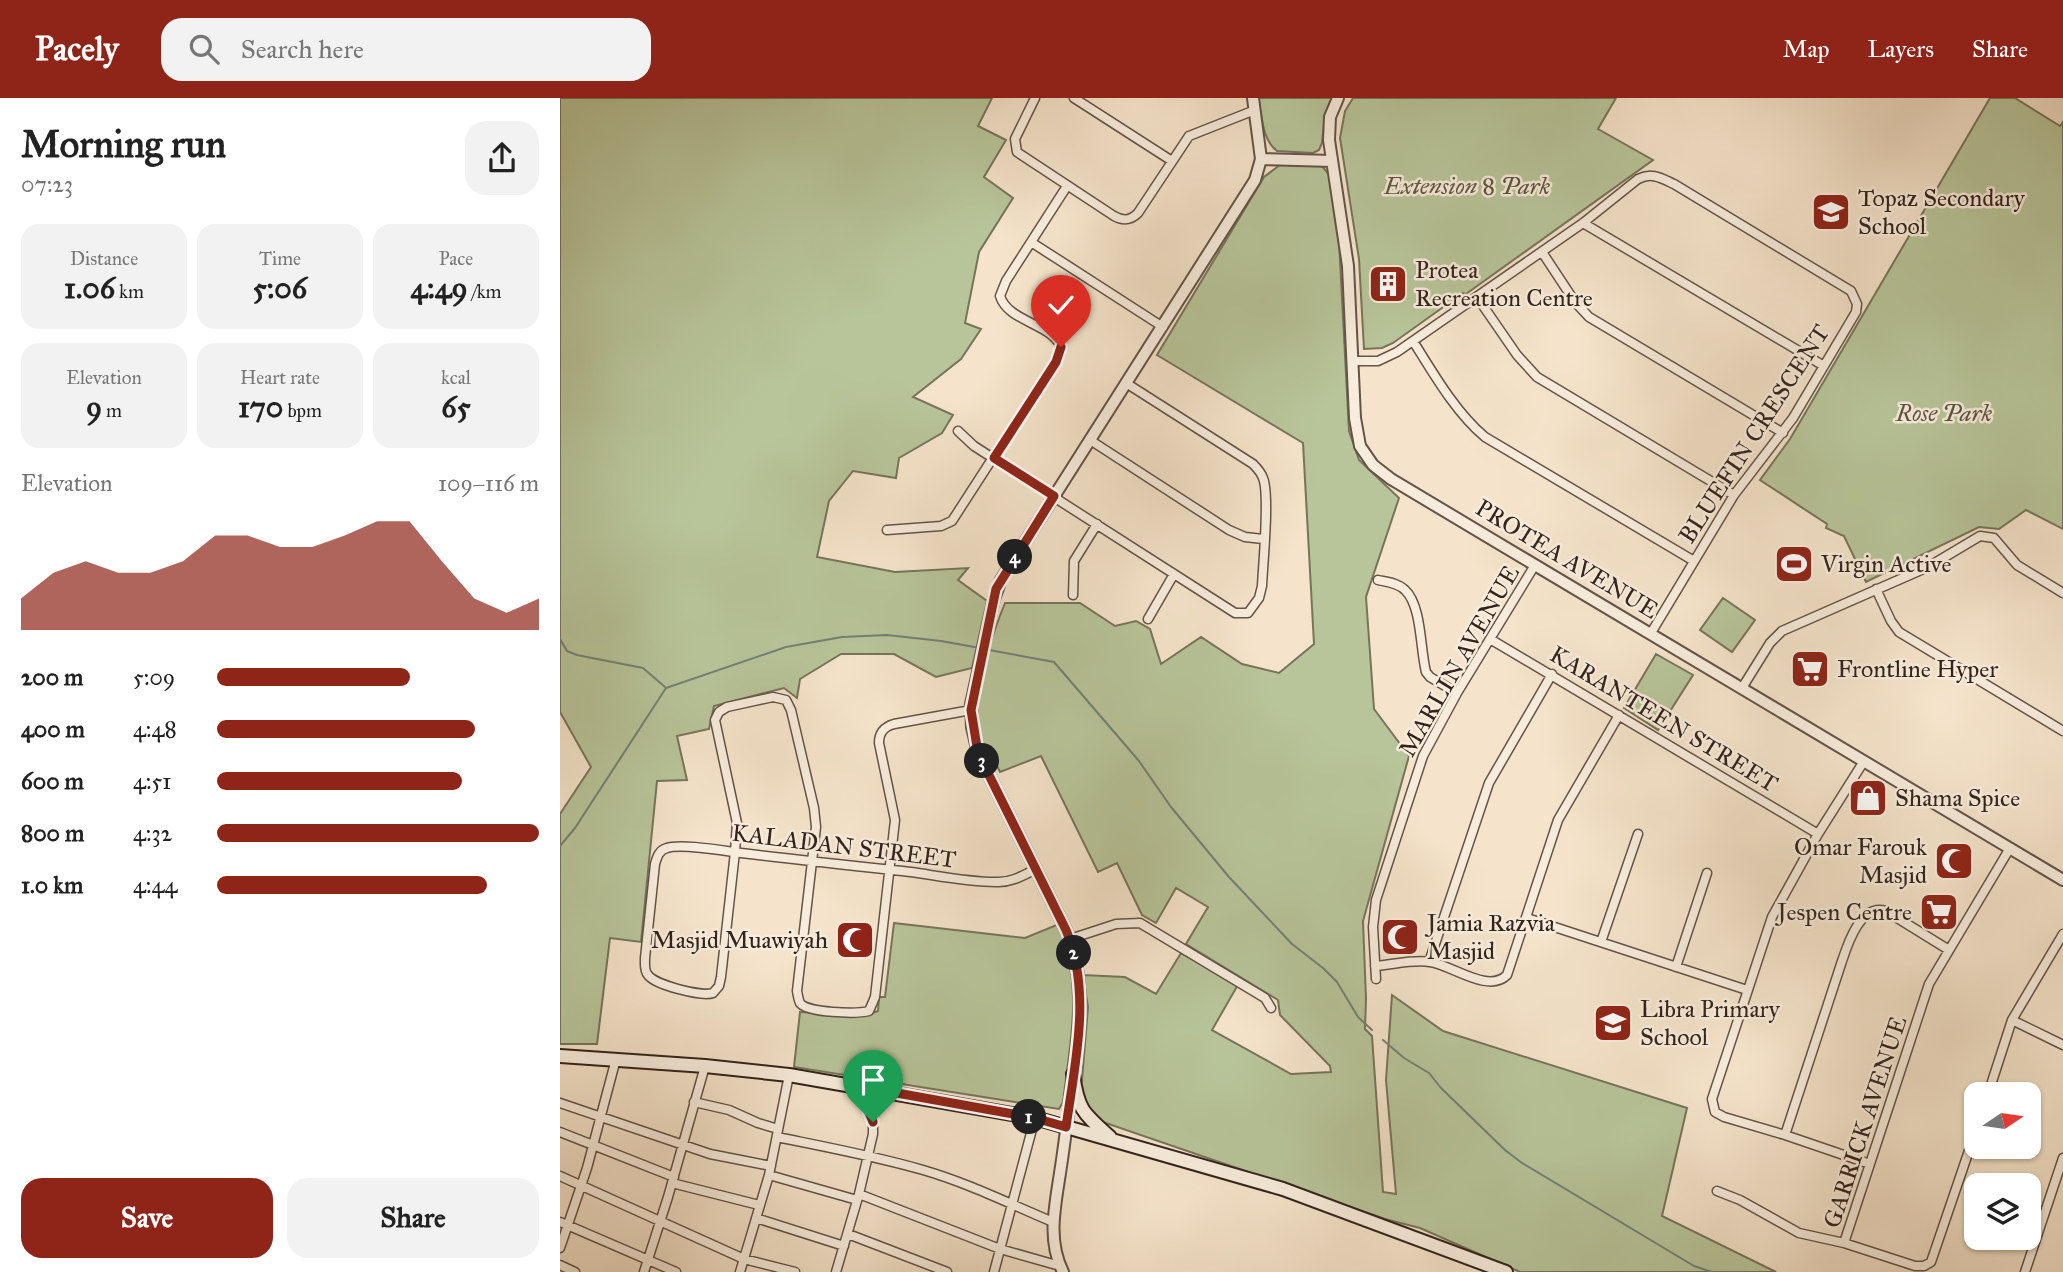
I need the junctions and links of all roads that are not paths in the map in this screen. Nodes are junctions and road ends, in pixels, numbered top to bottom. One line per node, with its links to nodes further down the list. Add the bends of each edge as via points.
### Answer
1 (1035, 98): 9 (street, via 1014,148)
2 (1074, 98): 7 (street)
3 (1253, 98): 5 (street)
4 (1338, 98): 8 (street, PROTEA AVENUE, via 1329,124)
5 (1255, 110): 6 (street); 7 (street, via 1192,133)
6 (1261, 159): 8 (street); 14 (street, via 1250,190)
7 (1172, 161): 9 (street, via 1138,213 1128,220)
8 (1332, 161): 16 (street, PROTEA AVENUE, via 1348,266)
9 (1067, 186): 11 (street)
10 (1583, 223): 12 (street, BLUEFIN CRESCENT); 17 (street); 17 (street, BLUEFIN CRESCENT, via 1643,176 1674,184 1854,295 1856,312)
11 (1031, 242): 14 (street); 22 (street, via 1002,288 1001,299 1056,339 1061,351)
12 (1542, 252): 13 (street, BLUEFIN CRESCENT); 20 (street, via 1588,317)
13 (1476, 297): 15 (street, BLUEFIN CRESCENT); 23 (street, via 1537,377)
14 (1163, 327): 18 (street)
15 (1413, 341): 16 (street, BLUEFIN CRESCENT, via 1382,360); 28 (street, via 1485,437)
16 (1352, 361): 29 (street, PROTEA AVENUE, via 1357,436 1373,465)
17 (1824, 366): 20 (street, BLUEFIN CRESCENT)
18 (1126, 383): 21 (street); 27 (street, via 1260,471 1265,483)
19 (958, 431): 22 (street)
20 (1783, 433): 23 (street, BLUEFIN CRESCENT)
21 (1090, 440): 24 (street); 27 (street, via 1229,530)
22 (994, 458): 24 (street); 26 (street, via 952,521)
23 (1734, 495): 28 (street, BLUEFIN CRESCENT)
24 (1054, 496): 25 (street); 41 (street, via 1000,580)
25 (1097, 524): 30 (street); 34 (street, via 1074,561)
26 (887, 530)
27 (1263, 539): 30 (street, via 1261,593 1246,614 1235,613)
28 (1694, 561): 36 (street, BLUEFIN CRESCENT)
29 (1535, 565): 36 (street, PROTEA AVENUE); 37 (street, MARLIN AVENUE)
30 (1174, 574): 35 (street)
31 (1378, 580): 40 (street, via 1407,592 1416,614 1426,672)
32 (1875, 589): 33 (street, via 1928,567 1984,535 1994,538 2017,565); 39 (street, via 1777,634); 43 (street, via 1899,632)
33 (2063, 593)
34 (1073, 595)
35 (1148, 618)
36 (1651, 634): 39 (street, PROTEA AVENUE)
37 (1490, 639): 38 (street, KARANTEEN STREET); 40 (street, MARLIN AVENUE)
38 (1552, 674): 42 (street, KARANTEEN STREET); 59 (street, via 1489,783)
39 (1742, 688): 44 (street, PROTEA AVENUE)
40 (1457, 692): 60 (street, MARLIN AVENUE, via 1423,756 1380,883 1373,918)
41 (971, 710): 50 (street, via 978,753); 51 (street, via 894,724 880,734 895,812)
42 (1619, 715): 46 (street, KARANTEEN STREET); 54 (street, via 1562,811)
43 (2063, 731)
44 (1864, 761): 46 (street); 47 (street, PROTEA AVENUE)
45 (1638, 834): 57 (street)
46 (1818, 834): 63 (street, via 1772,917)
47 (2010, 848): 53 (street, PROTEA AVENUE); 58 (street, GARRICK AVENUE)
48 (735, 852): 48 (street, KALADAN STREET, via 669,847 659,853 645,958 646,972 658,981 698,995 717,989); 49 (street, KALADAN STREET); 49 (street, via 737,823 715,720 726,707 778,696 791,710 814,808)
49 (811, 861): 51 (street, KALADAN STREET); 51 (street, via 798,996 803,1006 818,1010 858,1013 873,1005)
50 (1037, 869): 51 (street, KALADAN STREET, via 997,882); 56 (street)
51 (890, 870)
52 (1707, 873): 61 (street)
53 (2063, 880)
54 (1527, 918): 57 (street); 59 (street, via 1503,979 1486,982)
55 (2063, 934): 65 (street)
56 (1070, 939): 64 (street, via 1116,924 1140,923 1265,998); 70 (street, via 1080,992)
57 (1601, 942): 61 (street)
58 (1949, 950): 81 (street, via 1886,911 1866,914 1845,951); 88 (street, GARRICK AVENUE, via 1927,989)
59 (1429, 962): 60 (street)
60 (1375, 966): 62 (street, MARLIN AVENUE)
61 (1676, 967): 63 (street)
62 (1376, 979)
63 (1747, 990): 81 (street, via 1712,1104 1718,1114)
64 (1271, 1008)
65 (2012, 1020): 66 (street); 72 (street)
66 (2063, 1045)
67 (560, 1056): 68 (main road)
68 (616, 1059): 69 (main road); 76 (street)
69 (705, 1066): 71 (main road); 74 (street)
70 (1073, 1074): 78 (street); 82 (main road, via 1082,1111)
71 (789, 1075): 73 (main road); 80 (street)
72 (1992, 1082)
73 (858, 1086): 77 (main road); 85 (street, via 874,1127)
74 (694, 1102): 80 (street, via 729,1110); 84 (street)
75 (560, 1103): 76 (street)
76 (601, 1116): 83 (street); 84 (street)
77 (1035, 1118): 78 (main road); 96 (street)
78 (1066, 1127): 82 (main road); 99 (street)
79 (560, 1132): 83 (street)
80 (778, 1133): 85 (street); 89 (street)
81 (1785, 1135): 88 (street)
82 (1111, 1138): 108 (main road, via 1283,1189)
83 (594, 1145): 91 (street); 92 (street)
84 (682, 1145): 89 (street); 91 (street)
85 (868, 1156): 94 (street); 96 (street, via 948,1178)
86 (2063, 1158): 121 (street)
87 (1966, 1159): 102 (street, GARRICK AVENUE, via 1931,1262 1914,1266)
88 (1870, 1164): 102 (street, GARRICK AVENUE)
89 (770, 1170): 94 (street); 95 (street)
90 (560, 1176): 92 (street)
91 (673, 1180): 95 (street); 98 (street)
92 (582, 1185): 98 (street); 100 (street)
93 (1717, 1191): 102 (street, via 1799,1233)
94 (858, 1197): 101 (street); 105 (street)
95 (760, 1205): 97 (street)
96 (1011, 1205): 99 (street); 105 (street)
97 (756, 1218): 103 (street); 106 (street)
98 (661, 1222): 106 (street); 107 (street)
99 (1053, 1222): 110 (street)
100 (564, 1224): 104 (street); 107 (street)
101 (848, 1234): 103 (street); 117 (street)
102 (1844, 1243)
103 (844, 1246): 116 (street)
104 (560, 1248)
105 (1000, 1249): 110 (street); 118 (street)
106 (744, 1259): 114 (street); 115 (street)
107 (648, 1261): 112 (street); 113 (street)
108 (1480, 1263): 119 (main road); 120 (main road)
109 (560, 1265): 111 (street)
110 (1061, 1269)
111 (575, 1272)
112 (644, 1272)
113 (676, 1272)
114 (740, 1272)
115 (795, 1272)
116 (836, 1272)
117 (947, 1272)
118 (994, 1272)
119 (1495, 1272)
120 (1506, 1272)
121 (2025, 1272)

